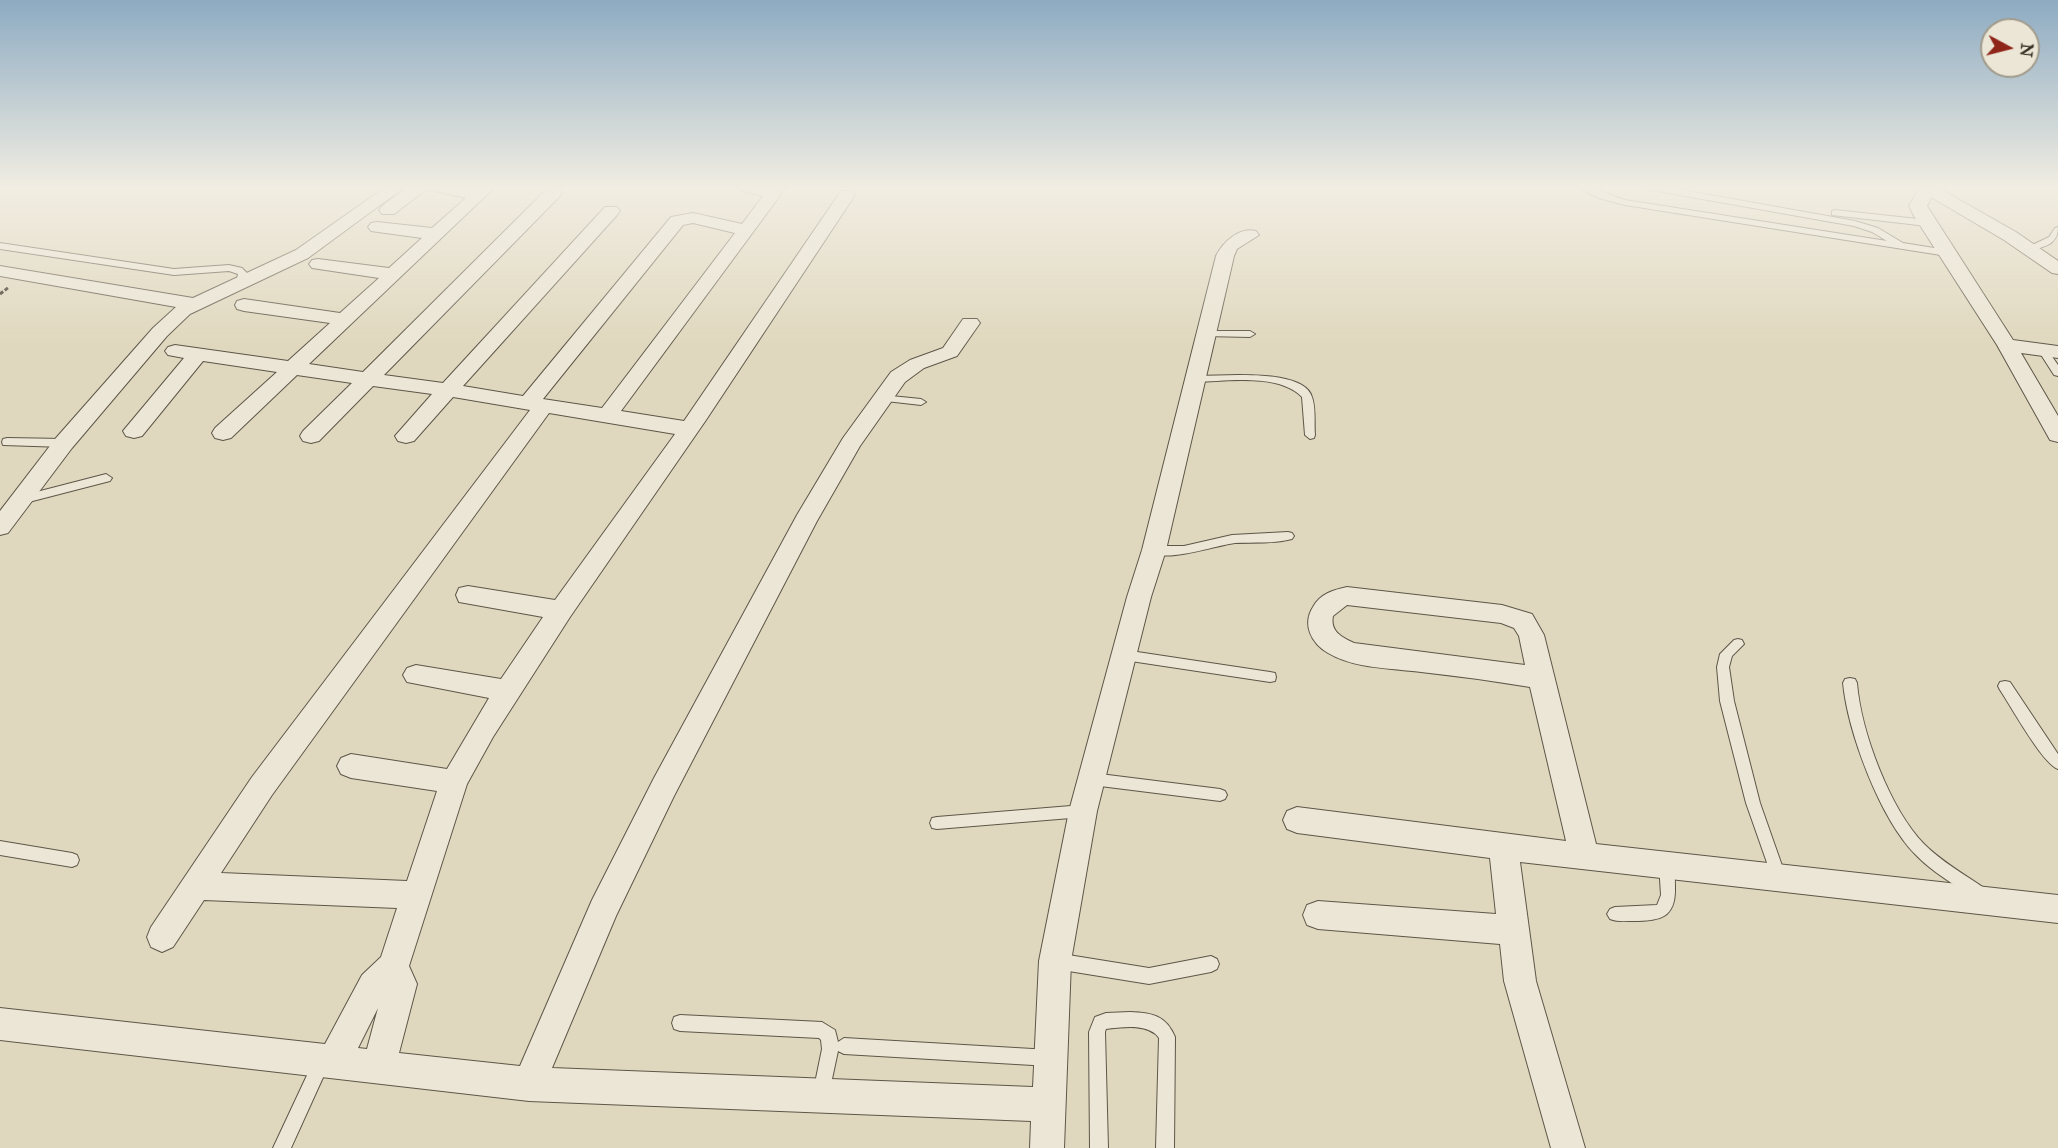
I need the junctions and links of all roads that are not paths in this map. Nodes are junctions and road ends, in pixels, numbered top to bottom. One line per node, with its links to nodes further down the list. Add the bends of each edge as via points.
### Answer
1 (322, 240): 23 (street, via 302,254)
2 (345, 240): 28 (street, via 287,274)
3 (430, 240): 22 (street)
4 (506, 240): 37 (street)
5 (585, 240): 39 (street)
6 (662, 240): 42 (street)
7 (738, 240): 43 (street)
8 (817, 240): 44 (street)
9 (1243, 240): 29 (street, via 1230,246 1225,256)
10 (1857, 240): 16 (lane)
11 (1892, 240): 16 (lane)
12 (1938, 240): 18 (street)
13 (2014, 240): 17 (street)
14 (2051, 240): 17 (lane)
15 (0, 246): 23 (lane, via 174,272 239,270 243,274)
16 (1903, 247): 18 (lane)
17 (2030, 249): 20 (street)
18 (1947, 253): 31 (street)
19 (318, 264): 22 (street)
20 (2058, 269)
21 (0, 271): 24 (street)
22 (393, 274): 26 (street)
23 (241, 283): 24 (street)
24 (193, 304): 28 (street)
25 (244, 305): 26 (street)
26 (343, 319): 35 (street)
27 (970, 323): 40 (street, via 950,352 908,368)
28 (160, 332): 52 (street)
29 (1207, 334): 30 (lane); 38 (street)
30 (1250, 334)
31 (2007, 345): 33 (street); 48 (street)
32 (175, 351): 34 (street)
33 (2051, 351): 36 (lane)
34 (198, 355): 35 (street); 45 (street)
35 (291, 368): 37 (street); 46 (street)
36 (2058, 373)
37 (367, 379): 39 (street); 49 (street)
38 (1196, 379): 47 (lane, via 1254,378 1298,387 1307,396); 57 (street)
39 (447, 390): 42 (street); 50 (street)
40 (881, 398): 41 (lane); 99 (street, via 805,521 664,787 603,910)
41 (921, 402)
42 (536, 404): 43 (street); 82 (street, via 262,786)
43 (607, 416): 44 (street)
44 (688, 429): 59 (street)
45 (134, 431)
46 (223, 433)
47 (1310, 435)
48 (2058, 435)
49 (311, 436)
50 (406, 436)
51 (7, 442): 52 (lane)
52 (64, 443): 54 (street)
53 (106, 478): 54 (lane)
54 (21, 500): 55 (street)
55 (0, 527)
56 (1288, 536): 57 (lane, via 1232,539 1184,550)
57 (1154, 550): 61 (street)
58 (468, 595): 59 (street)
59 (561, 610): 67 (street)
60 (1738, 644): 81 (lane, via 1726,654 1723,667 1727,701 1753,803)
61 (1124, 655): 63 (lane); 70 (street)
62 (416, 675): 67 (street)
63 (1270, 677)
64 (1540, 678): 64 (street, via 1358,654 1326,639 1320,613 1336,598 1347,596 1514,617 1528,628); 78 (street)
65 (1850, 682): 84 (lane, via 1855,719 1865,749 1896,815 1914,843)
66 (2005, 686): 68 (lane)
67 (507, 691): 71 (street)
68 (2058, 763)
69 (351, 766): 71 (street)
70 (1092, 779): 72 (lane); 73 (street)
71 (454, 782): 83 (street)
72 (1220, 795)
73 (1083, 811): 75 (lane); 90 (street)
74 (1297, 820): 76 (street)
75 (937, 823)
76 (1503, 847): 78 (street); 88 (street)
77 (0, 848): 79 (lane)
78 (1584, 856): 80 (street)
79 (72, 860)
80 (1666, 864): 81 (street); 86 (lane, via 1670,896 1666,907 1655,913)
81 (1779, 877): 84 (street)
82 (196, 886): 83 (street); 89 (street)
83 (417, 895): 92 (street)
84 (1992, 901): 85 (street)
85 (2058, 909)
86 (1615, 914)
87 (1318, 915): 88 (street)
88 (1512, 930): 106 (street, via 1521,981)
89 (162, 937)
90 (1055, 961): 91 (lane, via 1149,976); 96 (street)
91 (1211, 964)
92 (393, 967): 97 (street, via 373,986); 98 (street, via 401,984)
93 (680, 1023): 100 (lane, via 822,1030 829,1036 830,1049)
94 (0, 1024): 97 (street)
95 (844, 1046): 96 (lane)
96 (1050, 1059): 101 (street)
97 (328, 1061): 98 (street); 102 (lane)
98 (379, 1067): 99 (street)
99 (529, 1084): 100 (street)
100 (821, 1096): 101 (street)
101 (1047, 1105): 103 (street)
102 (282, 1148)
103 (1047, 1148)
104 (1099, 1148): 105 (lane, via 1097,1032 1101,1023 1111,1019 1153,1023 1162,1027 1167,1037)
105 (1165, 1148)
106 (1568, 1148)

